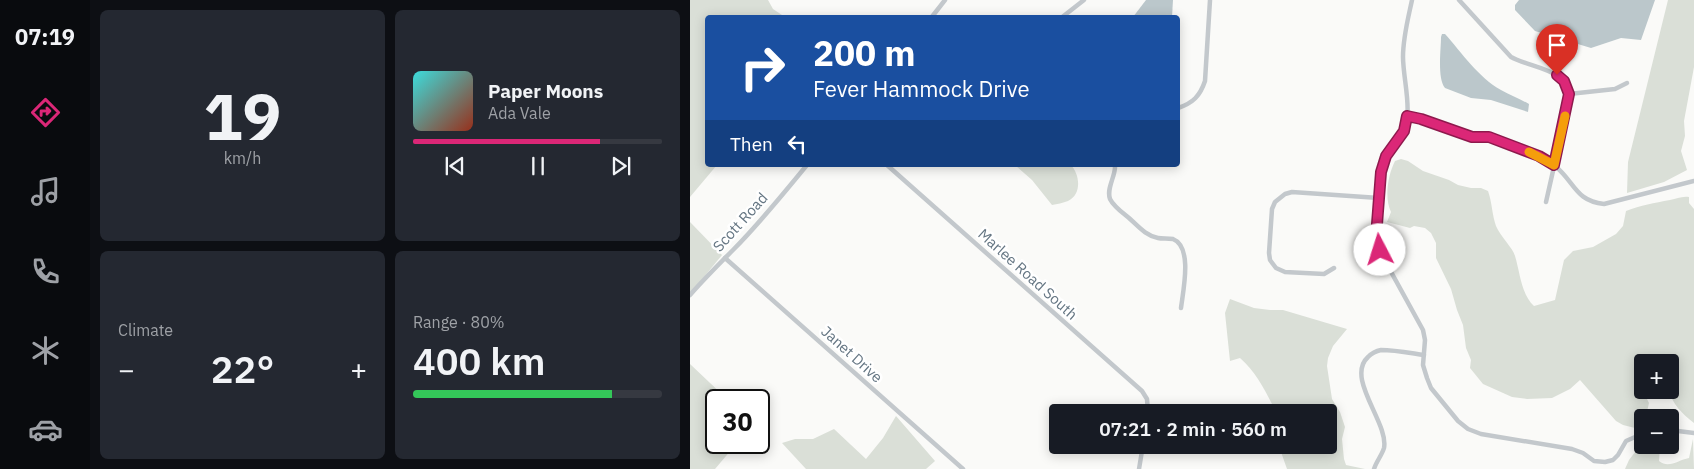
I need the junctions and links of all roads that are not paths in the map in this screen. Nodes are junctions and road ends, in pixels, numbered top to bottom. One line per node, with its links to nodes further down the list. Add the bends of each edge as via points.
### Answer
1 (945, 0): 7 (street)
2 (1084, 0): 8 (street)
3 (1210, 0): 11 (street, via 1205,81 1197,98)
4 (1412, 0): 12 (street, via 1403,56)
5 (1468, 0): 6 (street)
6 (1461, 2): 10 (street, via 1512,57 1557,75 1564,81)
7 (933, 15)
8 (1065, 15)
9 (1627, 83): 10 (street, via 1615,89)
10 (1569, 94): 13 (street)
11 (1180, 107)
12 (1407, 116): 13 (street, via 1472,137 1489,137); 18 (street, via 1404,131 1386,156)
13 (1554, 165): 17 (street, via 1582,197 1593,203 1604,204); 19 (street)
14 (805, 167): 20 (street, Scott Road)
15 (889, 167): 25 (street, Marlee Road South, via 1139,389 1146,396)
16 (1115, 167): 23 (street, via 1109,191 1114,204 1148,235 1181,244 1185,255)
17 (1694, 182)
18 (1379, 198): 21 (street, via 1292,192 1275,202 1269,252 1276,268 1285,272 1324,274); 24 (street, via 1376,237 1423,330)
19 (1546, 202)
20 (725, 258): 22 (street, Scott Road); 30 (street, Janet Drive)
21 (1334, 268)
22 (690, 295)
23 (1181, 308)
24 (1424, 355): 28 (street, via 1423,365 1431,388 1468,429 1572,449 1594,462 1613,460 1626,441); 32 (street, via 1382,350 1373,352 1362,366 1363,384 1384,438 1384,449)
25 (1148, 404)
26 (1679, 431): 27 (street)
27 (1694, 433)
28 (1634, 437)
29 (1142, 454): 31 (street)
30 (963, 469)
31 (1139, 469)
32 (1374, 469)

